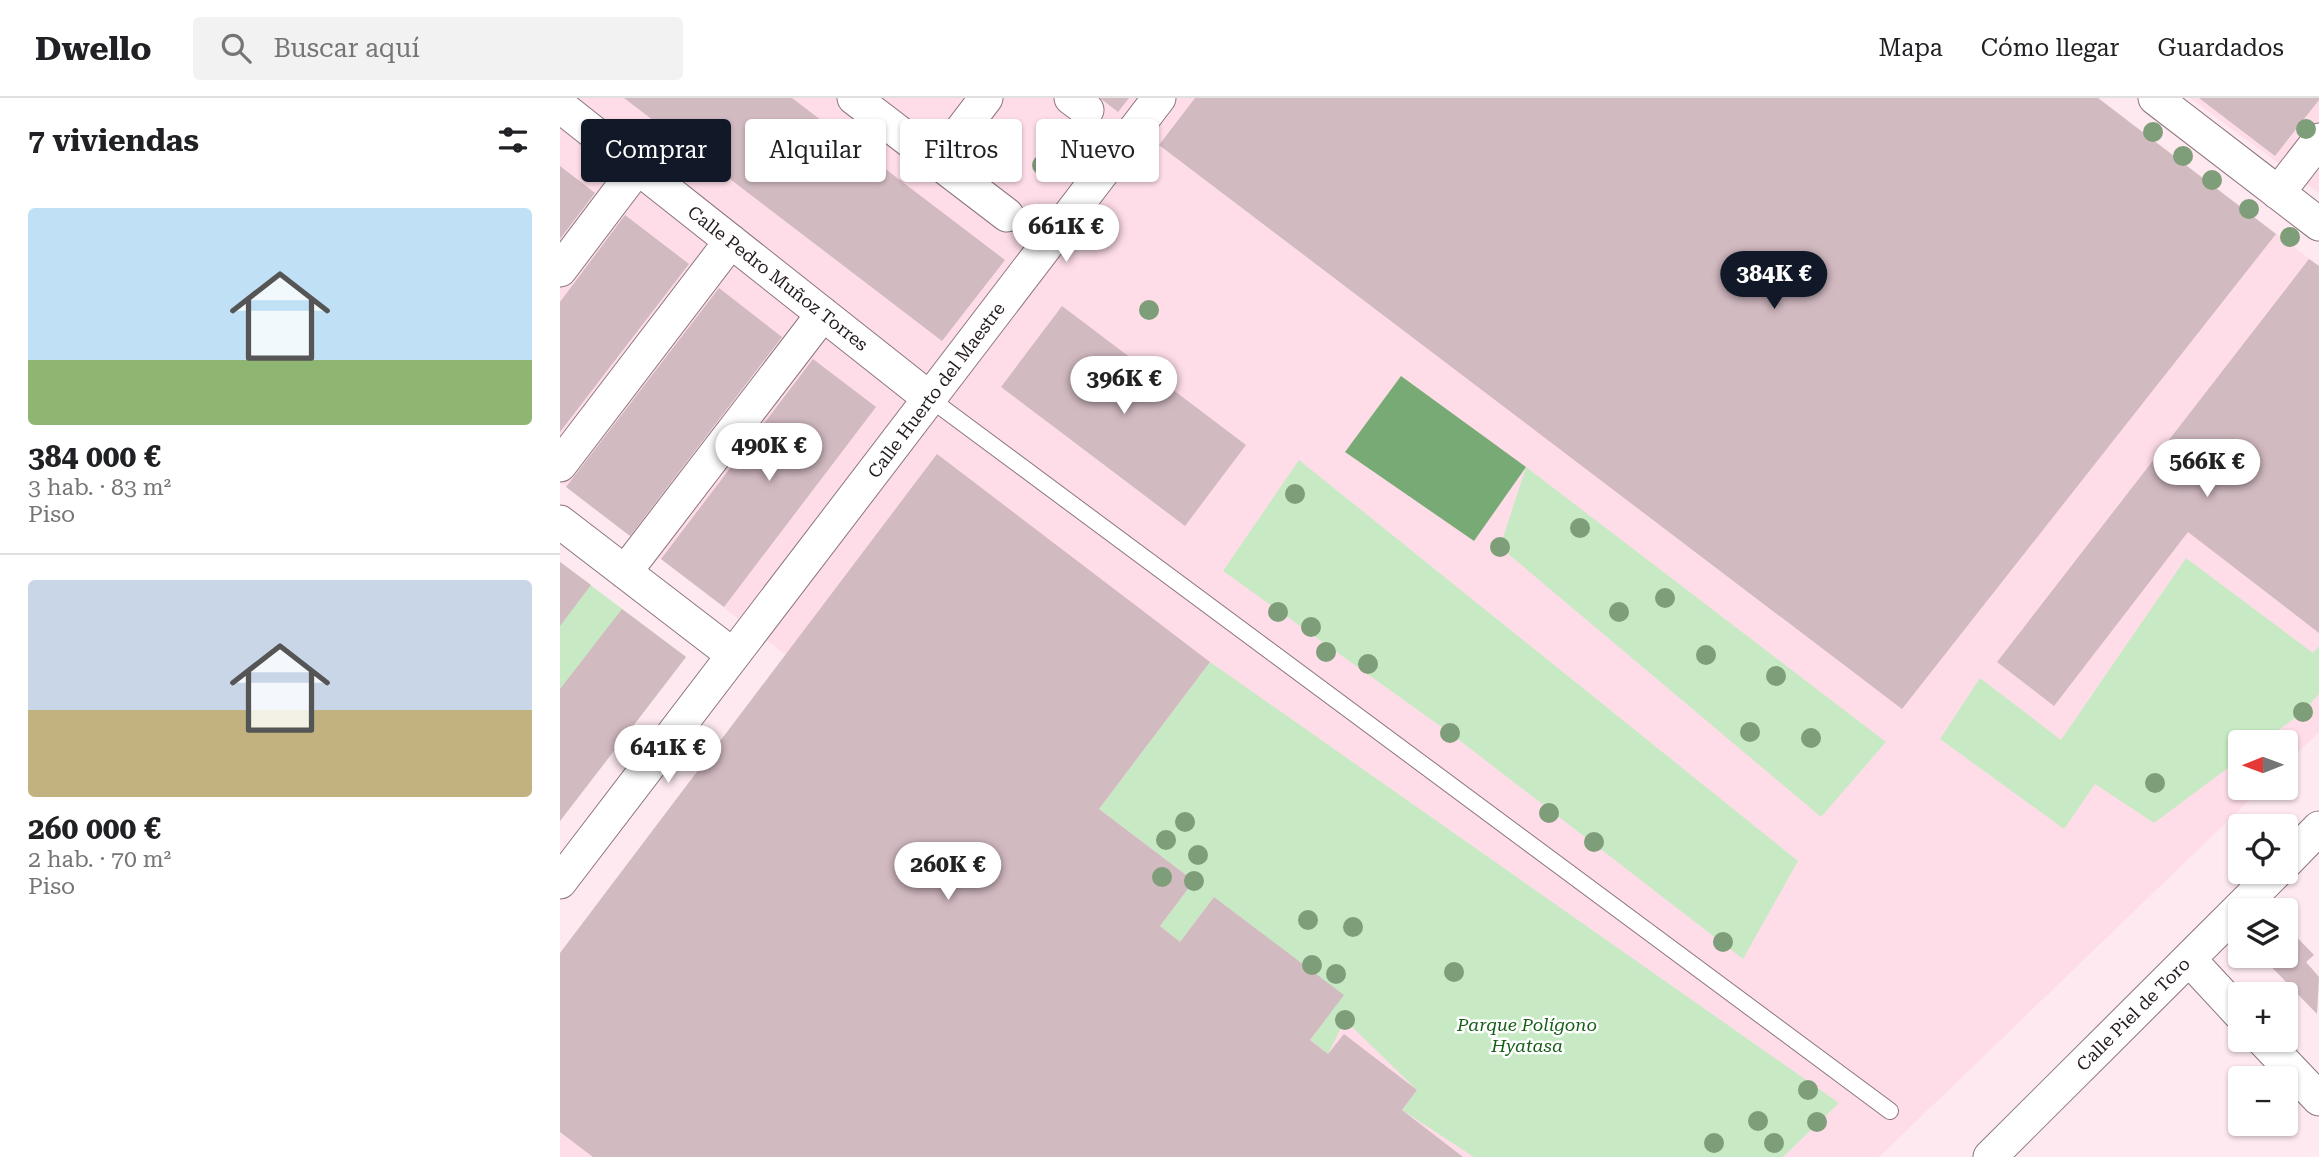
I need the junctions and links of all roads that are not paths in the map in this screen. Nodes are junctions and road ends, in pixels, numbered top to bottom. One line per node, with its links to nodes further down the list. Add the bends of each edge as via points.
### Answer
1 (854, 98): 8 (street)
2 (986, 98): 6 (street)
3 (1159, 98): 19 (street, Calle Huerto del Maestre)
4 (2155, 98): 13 (street)
5 (560, 106): 7 (street, Calle Pedro Muñoz Torres)
6 (970, 119)
7 (581, 122)
8 (900, 133)
9 (2319, 140): 13 (street)
10 (627, 182): 17 (street)
11 (657, 182): 16 (street, Calle Pedro Muñoz Torres)
12 (963, 182): 14 (street)
13 (2278, 193): 15 (street)
14 (1007, 215)
15 (2319, 224)
16 (732, 241): 18 (street, Calle Pedro Muñoz Torres); 20 (street)
17 (560, 270)
18 (823, 314): 19 (street, Calle Pedro Muñoz Torres); 22 (street)
19 (929, 398): 23 (street, Calle Huerto del Maestre); 32 (lane)
20 (560, 464)
21 (560, 522): 22 (street)
22 (625, 572): 23 (street)
23 (733, 655): 26 (street, Calle Huerto del Maestre)
24 (2319, 828): 25 (street)
25 (2298, 850)
26 (560, 882)
27 (2264, 884): 28 (street, Calle Piel de Toro)
28 (2189, 959): 29 (street); 33 (street, Calle Piel de Toro)
29 (2228, 1001)
30 (2274, 1052): 31 (street)
31 (2319, 1099)
32 (1890, 1111)
33 (1990, 1157)

